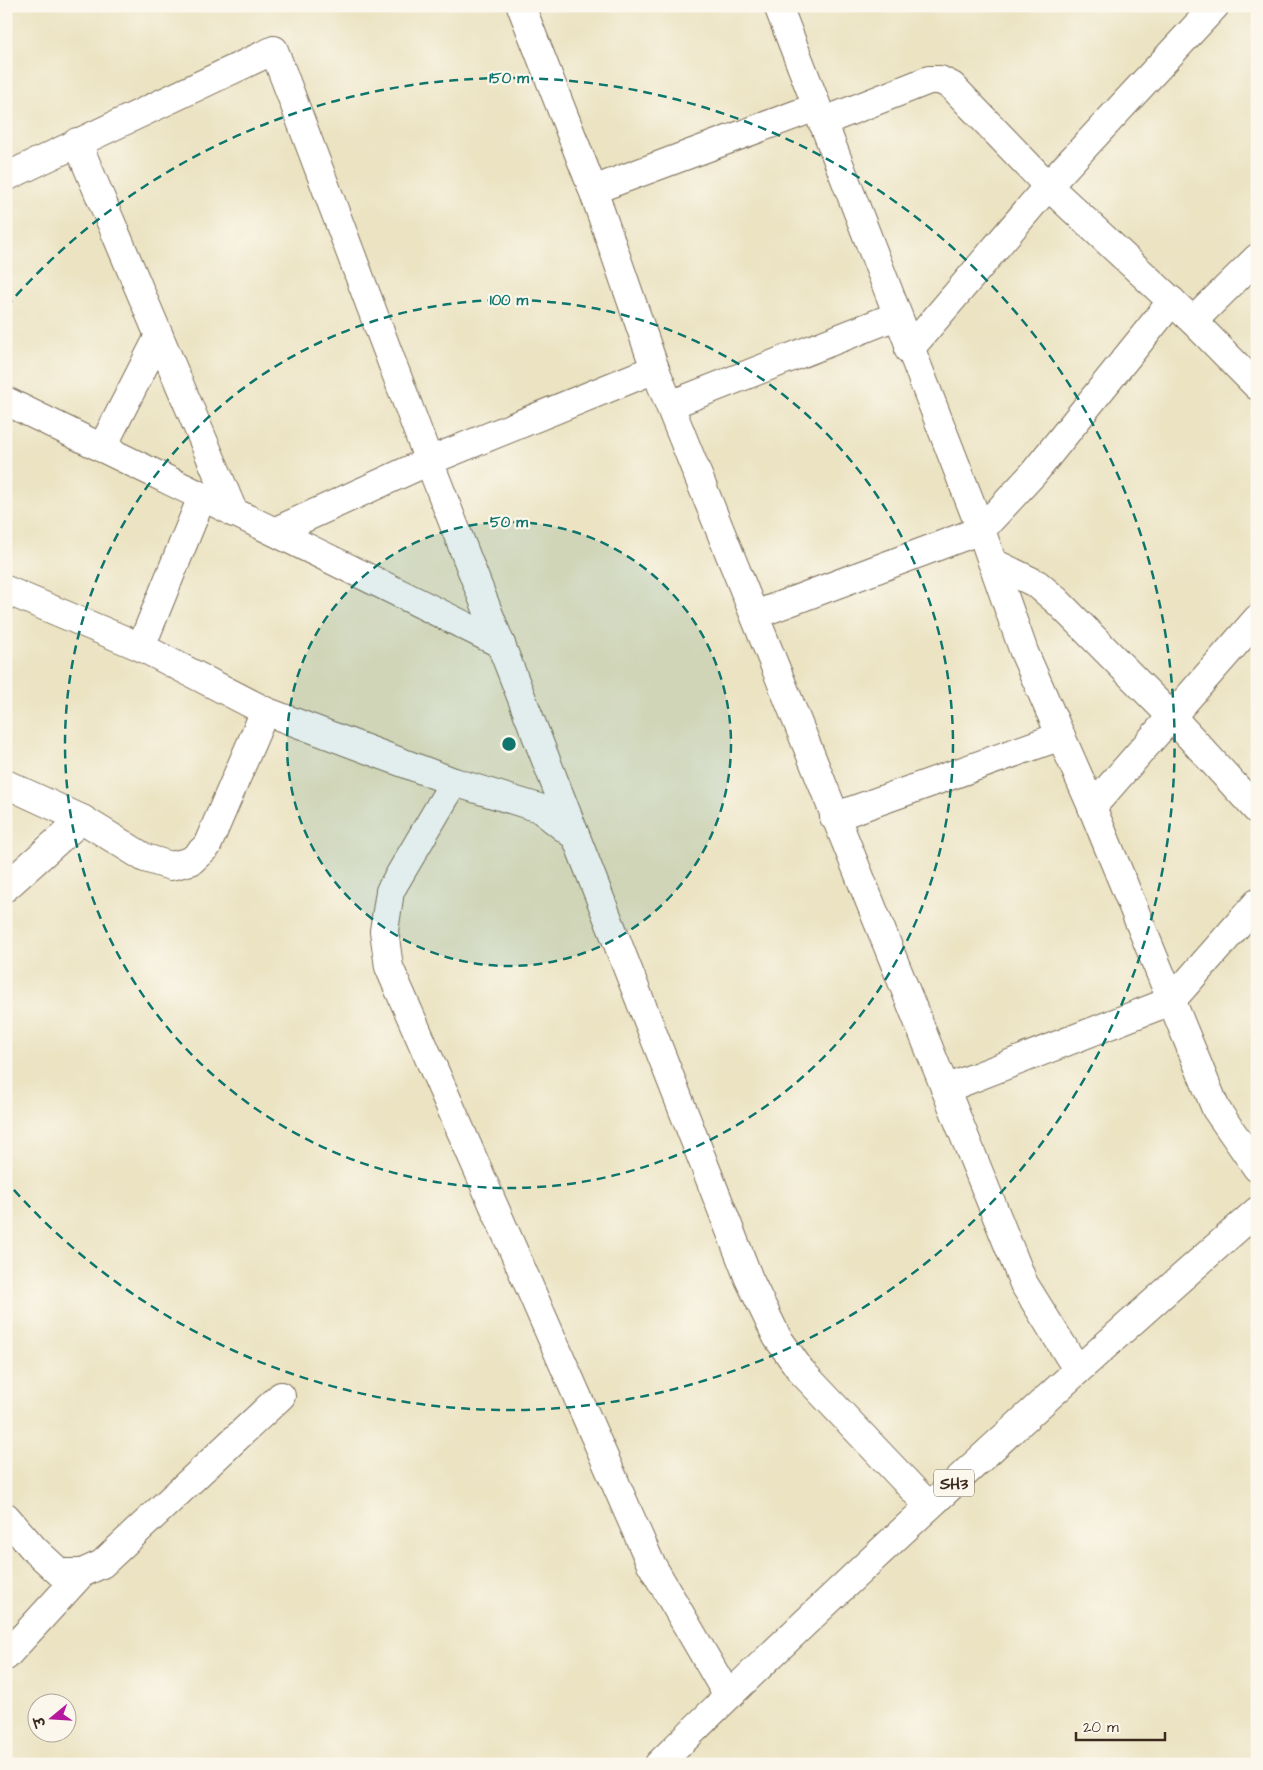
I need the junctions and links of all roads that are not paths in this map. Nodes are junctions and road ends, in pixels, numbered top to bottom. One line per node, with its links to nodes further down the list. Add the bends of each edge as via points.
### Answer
1 (522, 6): 8 (street)
2 (778, 6): 4 (street)
3 (1215, 6): 7 (street)
4 (819, 114): 7 (street, via 940,80 965,98); 8 (street); 11 (street)
5 (76, 142): 6 (street); 13 (street); 20 (street, via 274,50)
6 (6, 177)
7 (1048, 186): 10 (street); 14 (street)
8 (593, 190): 15 (street)
9 (1257, 258): 12 (street)
10 (1172, 301): 12 (street); 23 (street, via 1033,474)
11 (896, 316): 14 (street); 18 (street)
12 (1194, 320): 16 (street)
13 (159, 336): 19 (street); 22 (street)
14 (909, 350): 23 (street)
15 (655, 368): 18 (street); 20 (street)
16 (1257, 386)
17 (6, 401): 19 (street)
18 (670, 405): 27 (street)
19 (102, 448): 21 (street)
20 (429, 461): 24 (street); 29 (street)
21 (202, 497): 22 (street); 30 (street)
22 (234, 513): 24 (street)
23 (981, 530): 25 (street); 27 (street)
24 (276, 531): 29 (street)
25 (992, 562): 32 (street, via 1037,584); 33 (street, via 1024,652)
26 (6, 590): 30 (street)
27 (755, 615): 38 (street)
28 (1257, 619): 32 (street)
29 (501, 644): 40 (street)
30 (141, 647): 31 (street)
31 (265, 711): 34 (street); 39 (street, via 207,846 191,861 171,866 145,858)
32 (1171, 716): 36 (street); 37 (street)
33 (1061, 736): 36 (street); 38 (street)
34 (454, 782): 40 (street, via 539,808); 53 (street, via 390,891 384,931 388,967 650,1562)
35 (6, 784): 39 (street)
36 (1092, 807): 43 (street)
37 (1257, 810)
38 (834, 817): 44 (street)
39 (82, 819): 41 (street)
40 (576, 837): 49 (street, via 749,1279 776,1337 801,1371)
41 (6, 887)
42 (1257, 903): 43 (street)
43 (1171, 1001): 44 (street); 45 (street, via 1216,1109)
44 (945, 1089): 47 (street, via 1024,1284)
45 (1257, 1168)
46 (1257, 1211): 47 (street, SH3)
47 (1077, 1369): 49 (street, SH3)
48 (281, 1396): 51 (street, via 102,1564)
49 (929, 1506): 53 (street, SH3)
50 (6, 1517): 51 (street, via 60,1572)
51 (82, 1573): 52 (street)
52 (6, 1656)
53 (728, 1696): 54 (street, SH3)
54 (660, 1764)

